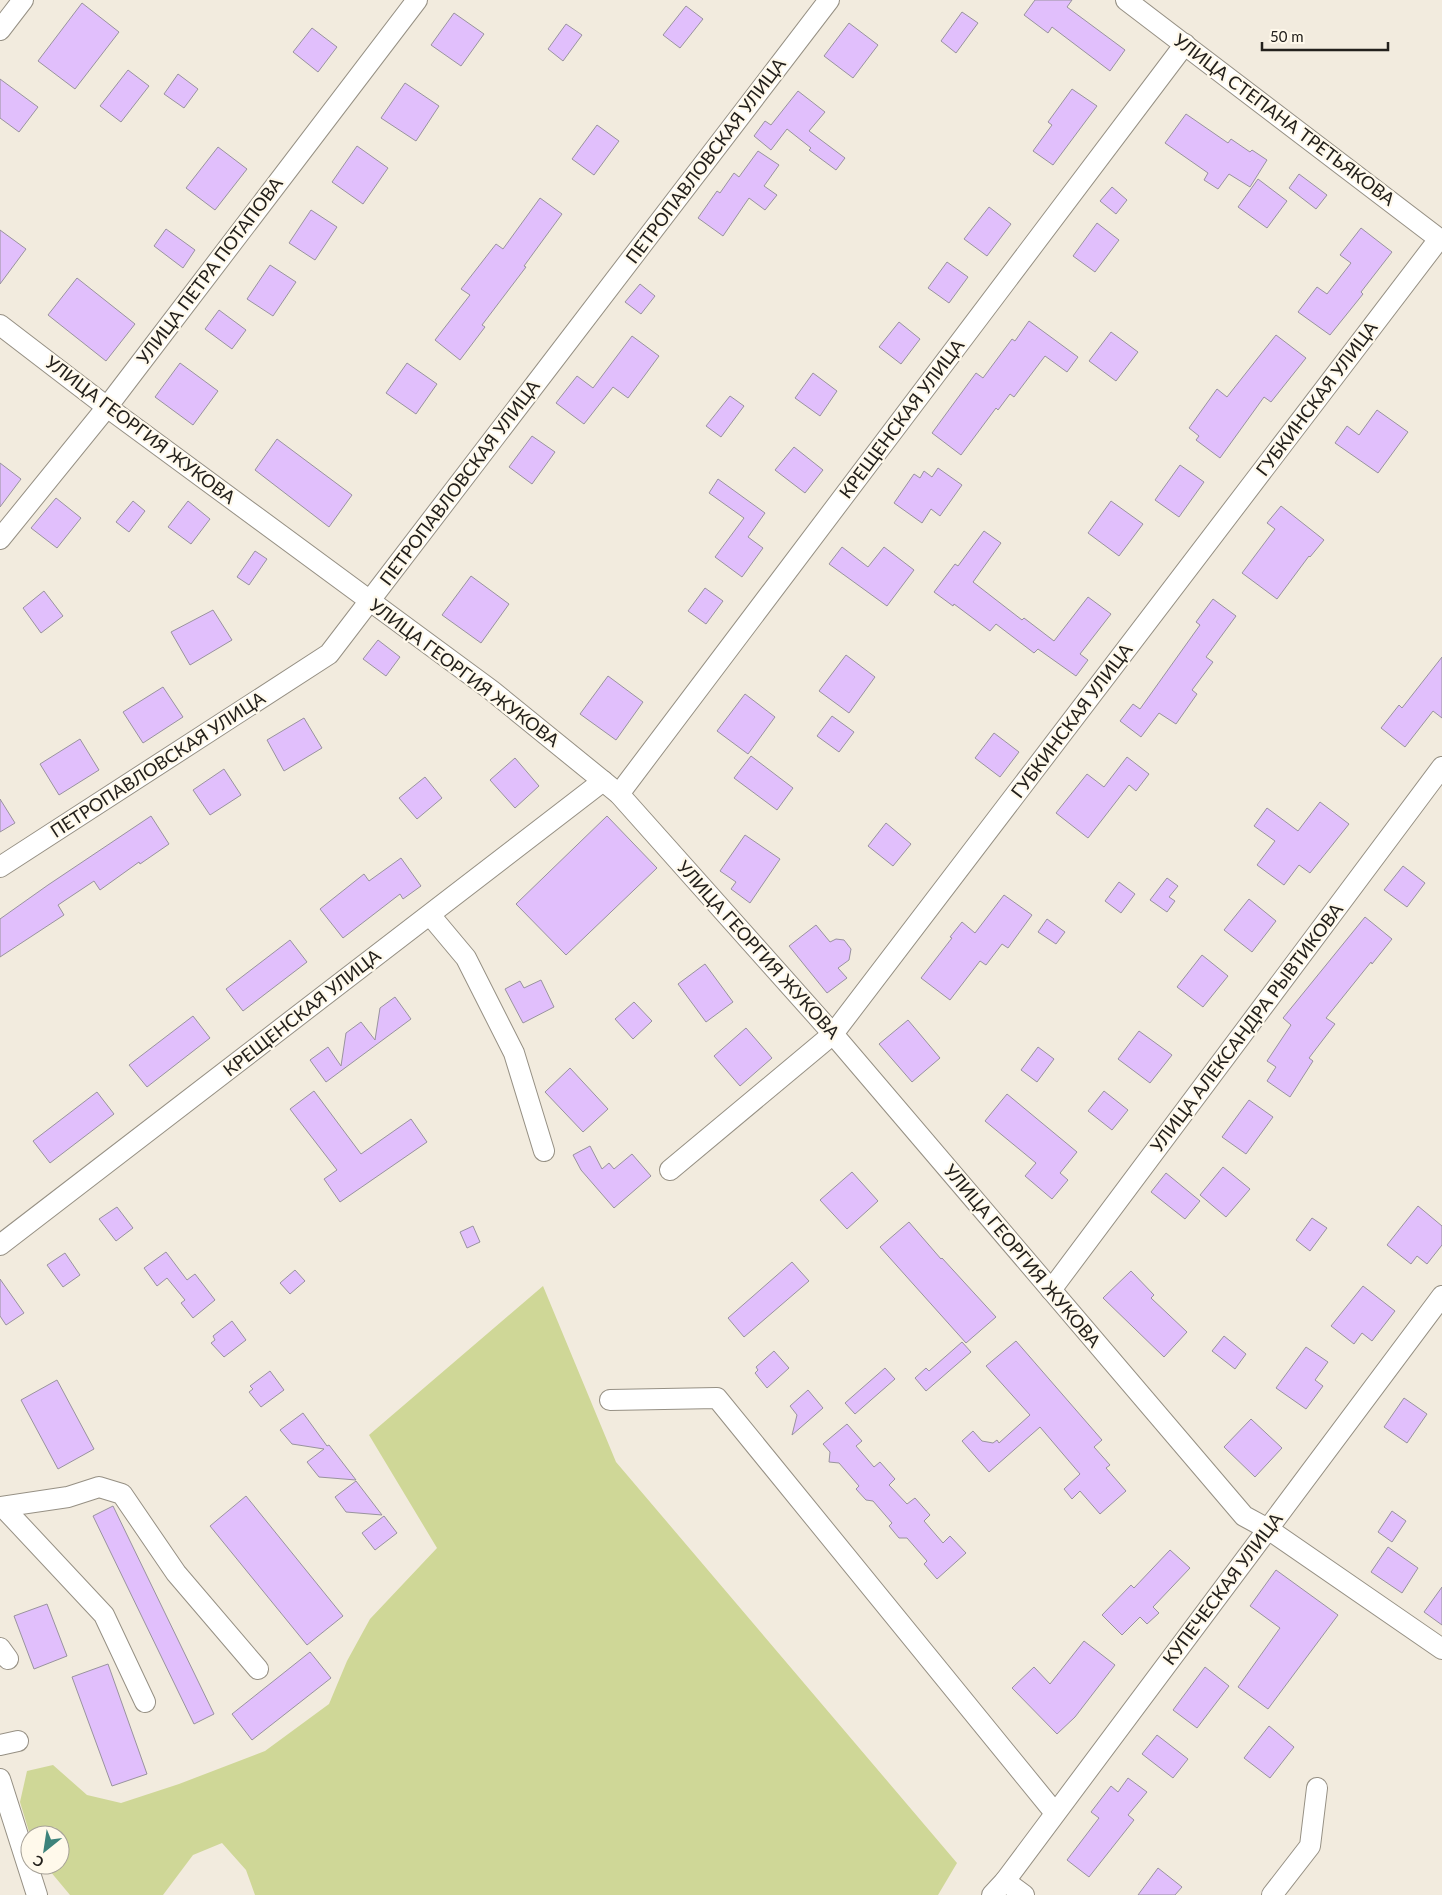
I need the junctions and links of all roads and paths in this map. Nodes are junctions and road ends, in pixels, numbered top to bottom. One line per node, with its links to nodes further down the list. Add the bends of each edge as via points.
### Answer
1 (23, 0): 5 (street)
2 (416, 0): 9 (street, УЛИЦА ПЕТРА ПОТАПОВА)
3 (829, 0): 11 (street, ПЕТРОПАВЛОВСКАЯ УЛИЦА)
4 (1126, 0): 6 (street, УЛИЦА СТЕПАНА ТРЕТЬЯКОВА)
5 (0, 30)
6 (1185, 44): 7 (street, УЛИЦА СТЕПАНА ТРЕТЬЯКОВА); 13 (street, КРЕЩЕНСКАЯ УЛИЦА)
7 (1441, 240): 16 (street, ГУБКИНСКАЯ УЛИЦА)
8 (0, 325): 9 (street, УЛИЦА ГЕОРГИЯ ЖУКОВА)
9 (107, 407): 10 (street, УЛИЦА ПЕТРА ПОТАПОВА); 11 (street, УЛИЦА ГЕОРГИЯ ЖУКОВА)
10 (0, 539)
11 (370, 601): 13 (street, УЛИЦА ГЕОРГИЯ ЖУКОВА, via 490,690); 14 (street, ПЕТРОПАВЛОВСКАЯ УЛИЦА, via 329,654)
12 (1442, 767): 20 (street, УЛИЦА АЛЕКСАНДРА РЫВТИКОВА)
13 (611, 788): 15 (street, КРЕЩЕНСКАЯ УЛИЦА); 16 (street, УЛИЦА ГЕОРГИЯ ЖУКОВА)
14 (0, 867)
15 (430, 915): 17 (street, via 466,958 514,1053); 19 (street, КРЕЩЕНСКАЯ УЛИЦА)
16 (833, 1034): 18 (street, ГУБКИНСКАЯ УЛИЦА); 20 (street, УЛИЦА ГЕОРГИЯ ЖУКОВА)
17 (544, 1151)
18 (670, 1170)
19 (0, 1245)
20 (1051, 1290): 24 (street, УЛИЦА ГЕОРГИЯ ЖУКОВА, via 1244,1516)
21 (1442, 1296): 24 (street, КУПЕЧЕСКАЯ УЛИЦА)
22 (610, 1400): 30 (street, via 717,1398)
23 (1, 1507): 26 (street, via 68,1497 99,1487 122,1494 176,1573); 27 (street, via 104,1615)
24 (1268, 1529): 25 (street, УЛИЦА ГЕОРГИЯ ЖУКОВА); 30 (street, КУПЕЧЕСКАЯ УЛИЦА)
25 (1442, 1649)
26 (258, 1669)
27 (146, 1702)
28 (0, 1779): 32 (street)
29 (1317, 1788): 34 (street, via 1310,1846)
30 (1055, 1813): 31 (street, КУПЕЧЕСКАЯ УЛИЦА)
31 (998, 1888): 33 (street)
32 (37, 1895)
33 (1024, 1895)
34 (1272, 1895)

